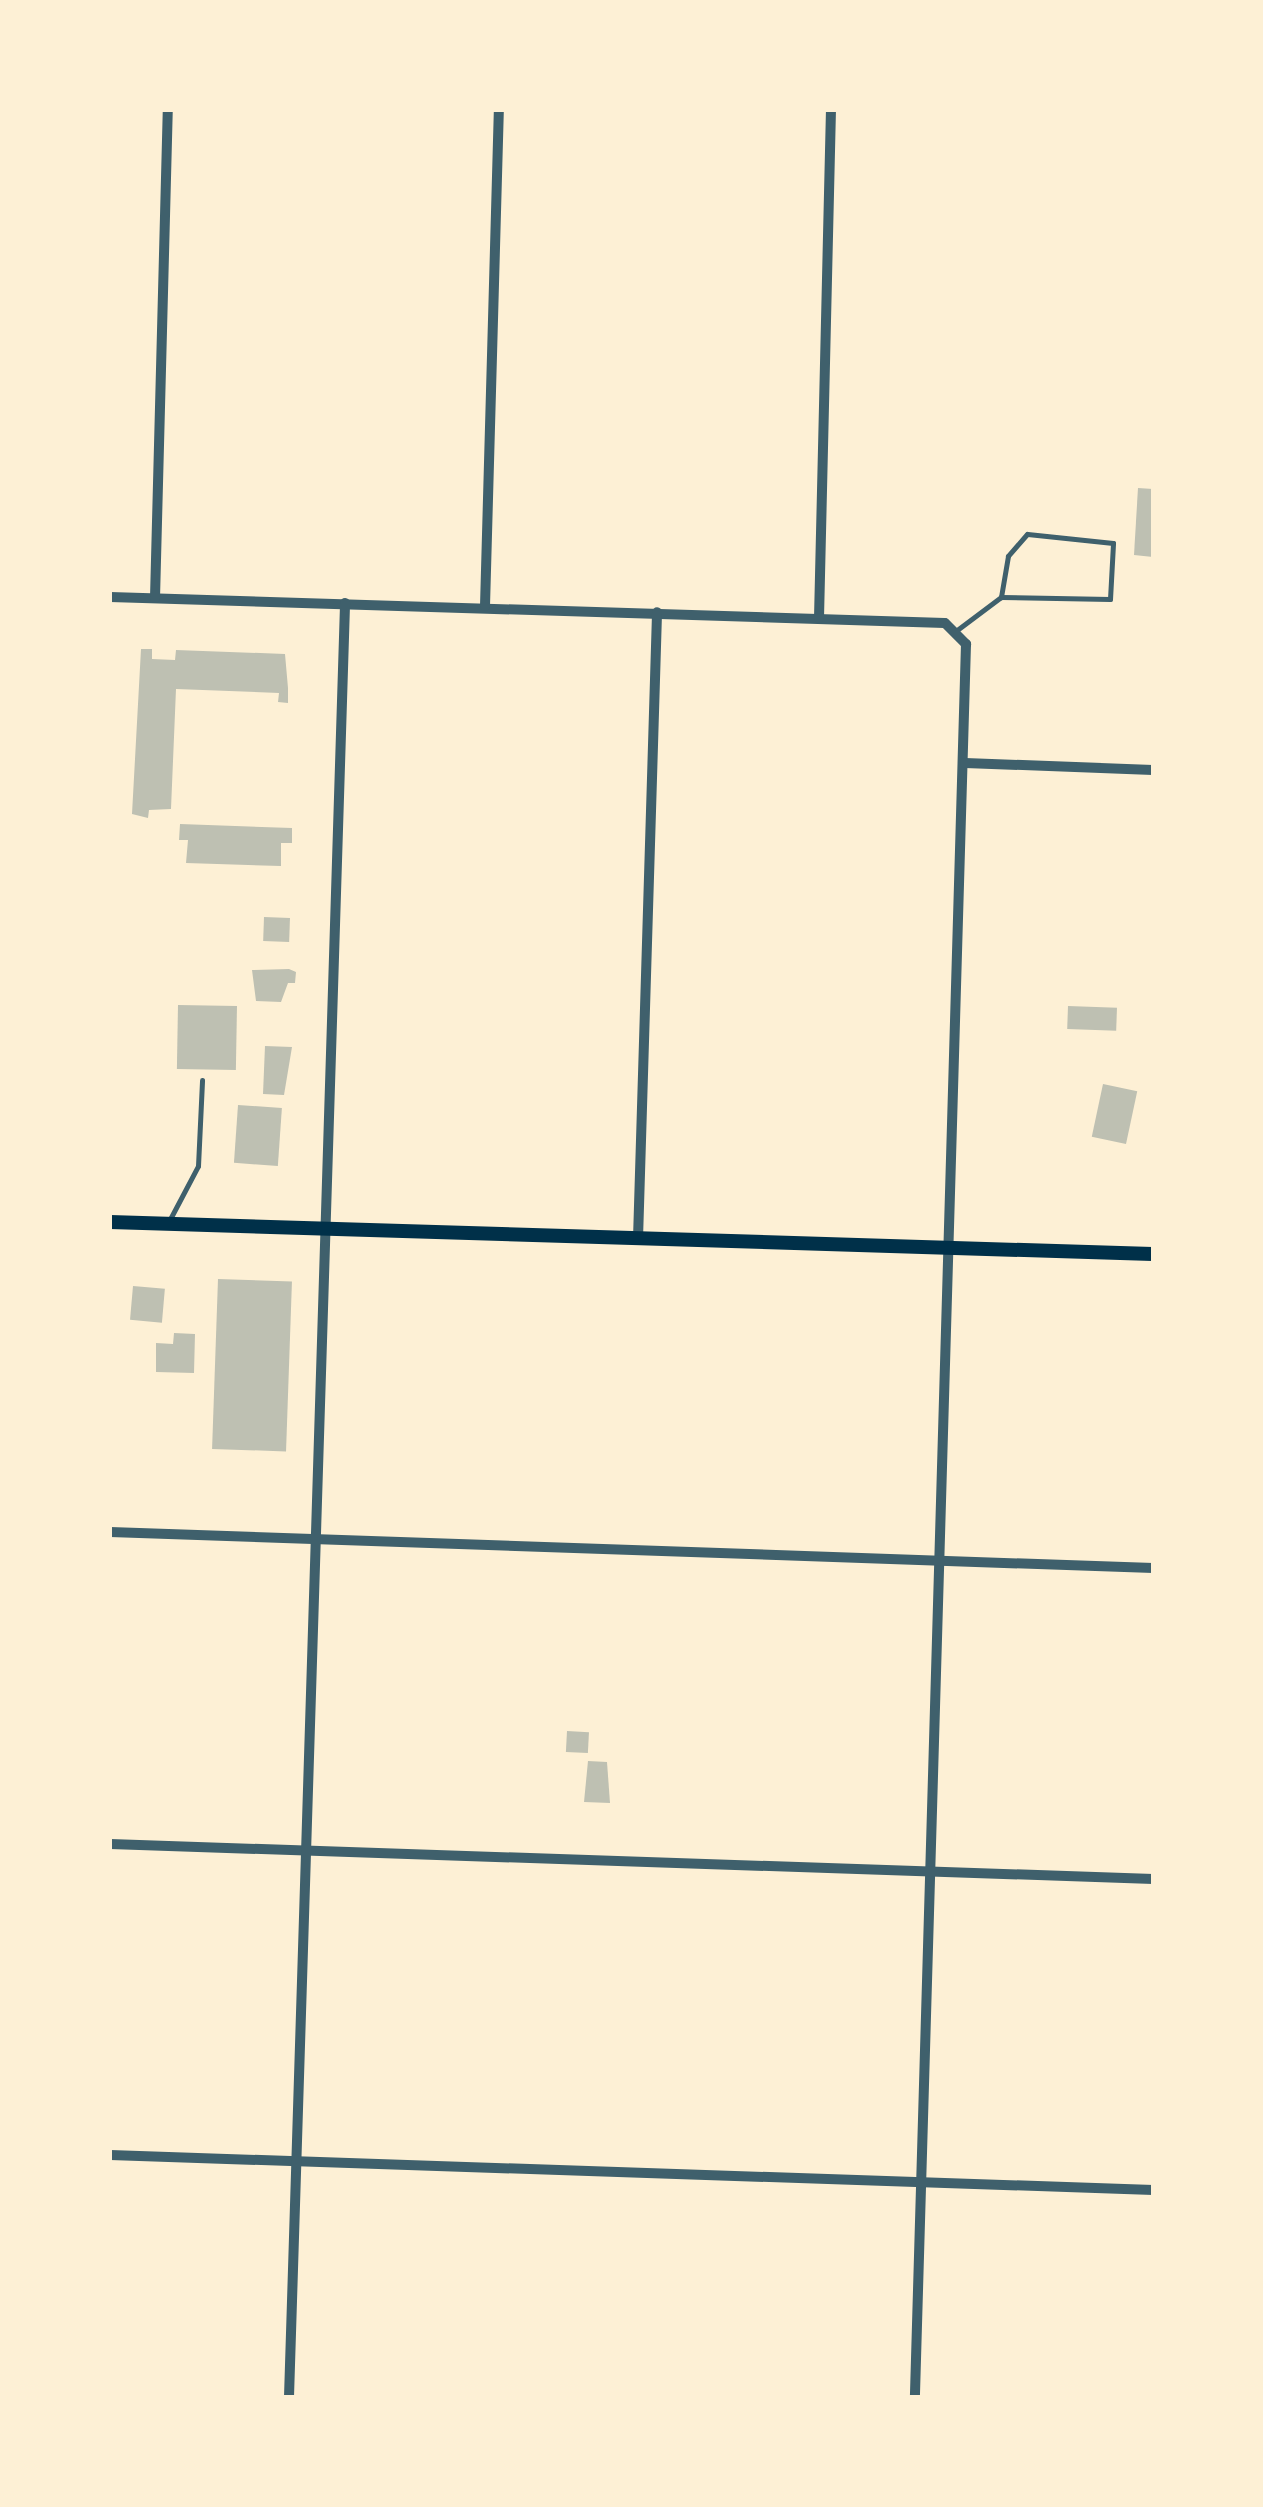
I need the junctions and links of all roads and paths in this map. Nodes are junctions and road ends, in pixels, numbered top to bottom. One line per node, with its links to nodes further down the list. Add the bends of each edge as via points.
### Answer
1 (168, 110): 6 (street)
2 (499, 110): 8 (street)
3 (831, 110): 10 (street)
4 (110, 596): 6 (street)
5 (1001, 597): 5 (lane, via 1110,599 1113,543 1027,534 1008,556); 11 (lane)
6 (156, 598): 7 (street)
7 (345, 603): 8 (street); 17 (street)
8 (485, 606): 9 (street)
9 (657, 612): 10 (street); 18 (street)
10 (819, 618): 11 (street, via 945,623)
11 (957, 630): 12 (street, via 968,658)
12 (964, 763): 13 (street); 19 (street)
13 (1153, 770)
14 (202, 1080): 16 (lane, via 198,1166)
15 (110, 1222): 16 (main road)
16 (167, 1224): 17 (main road)
17 (326, 1229): 18 (main road); 22 (street)
18 (638, 1239): 19 (main road)
19 (950, 1248): 20 (main road); 23 (street)
20 (1153, 1254)
21 (110, 1532): 22 (street)
22 (316, 1540): 23 (street); 26 (street)
23 (940, 1562): 24 (street); 27 (street)
24 (1153, 1568)
25 (110, 1844): 26 (street)
26 (306, 1850): 27 (street); 30 (street)
27 (931, 1872): 28 (street); 31 (street)
28 (1153, 1879)
29 (110, 2155): 30 (street)
30 (297, 2162): 31 (street); 33 (street)
31 (921, 2182): 32 (street); 34 (street)
32 (1153, 2190)
33 (290, 2397)
34 (915, 2397)

